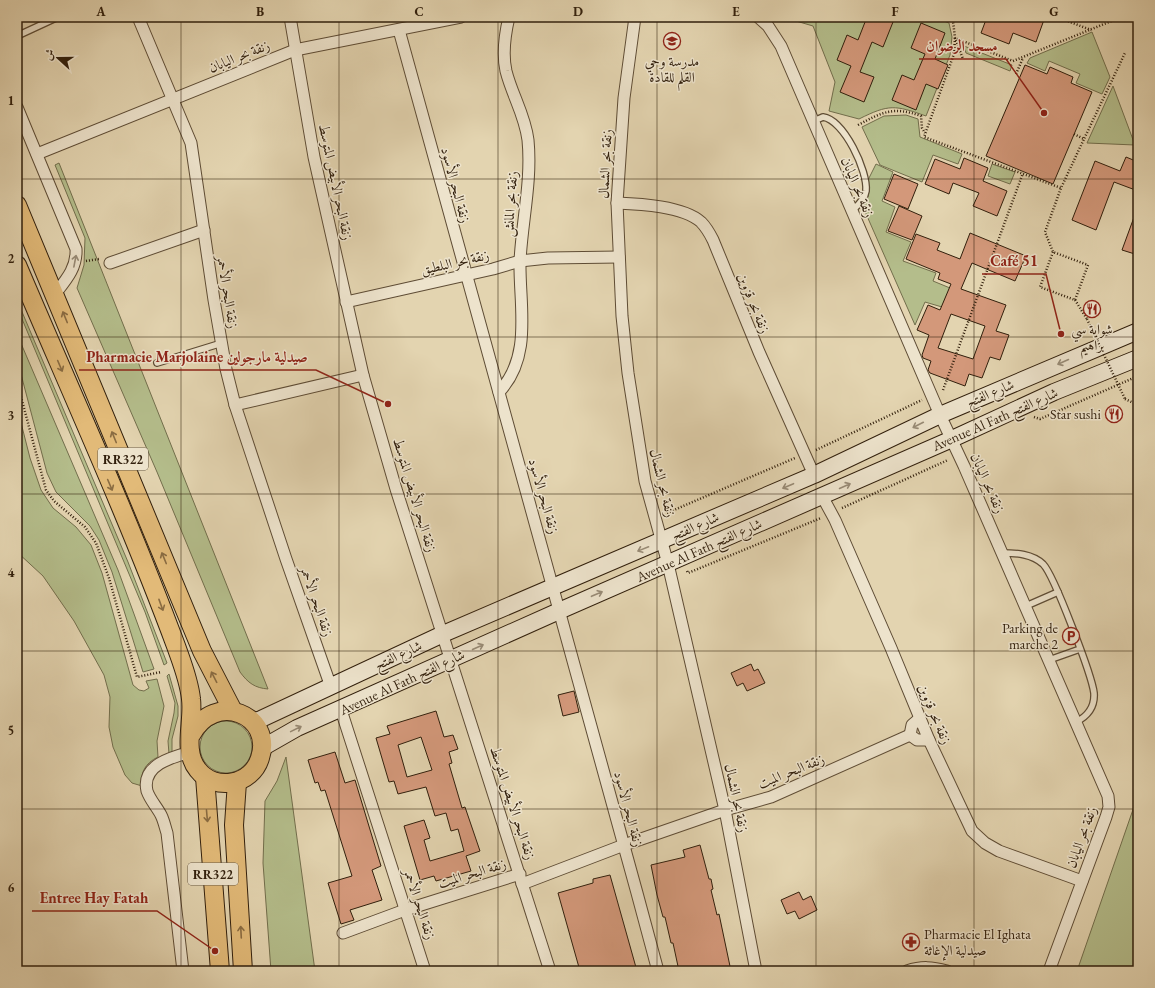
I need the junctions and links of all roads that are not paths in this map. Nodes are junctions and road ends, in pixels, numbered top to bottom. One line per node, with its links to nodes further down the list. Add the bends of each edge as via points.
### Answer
1 (58, 17): 9 (lane)
2 (138, 17): 11 (street, زنقة البحر الأحمر)
3 (290, 17): 10 (street, زنقة البحر الأبيض المتوسط)
4 (461, 17): 8 (street, زنقة بحر اليابان)
5 (509, 17): 21 (street, زنقة بحر المانش, via 505,43 506,70 520,106 528,140 527,193)
6 (635, 17): 15 (street, زنقة بحر الشمال, via 624,98)
7 (758, 17): 13 (street, زنقة بحر اليابان, via 768,26 781,46)
8 (399, 30): 10 (street, زنقة بحر اليابان); 23 (street, زنقة البحر الأسود)
9 (17, 36)
10 (295, 50): 11 (street, زنقة بحر اليابان); 25 (street, زنقة البحر الأبيض المتوسط, via 314,157)
11 (173, 100): 14 (street, زنقة بحر اليابان); 18 (street, زنقة البحر الأحمر, via 191,143)
12 (17, 106): 14 (street)
13 (814, 121): 17 (street, زنقة بحر اليابان); 17 (lane, via 823,117 835,121 844,132 857,160 865,180 866,192 862,202)
14 (37, 154): 24 (street, one-way to 14, via 72,271 76,249)
15 (617, 203): 19 (street, زنقة بحر الشمال); 35 (street, زنقة بحر قزوين, via 664,208 701,222 713,240 758,352)
16 (17, 205): 24 (main road, RR322)
17 (852, 211): 33 (street, زنقة بحر اليابان)
18 (204, 230): 20 (street); 27 (street, زنقة البحر الأحمر)
19 (618, 257): 21 (street, زنقة بحر البلطيق); 37 (street, زنقة بحر الشمال, via 630,389 645,481)
20 (104, 261)
21 (520, 261): 23 (street, زنقة بحر البلطيق); 31 (street, زنقة بحر المانش, via 521,342 517,361 507,383)
22 (17, 265): 56 (main road, RR322, one-way to 56, via 157,594 181,659 191,700)
23 (465, 276): 25 (street, زنقة بحر البلطيق); 31 (street, زنقة البحر الأسود)
24 (55, 294): 50 (main road, RR322, one-way to 24, via 202,651)
25 (346, 302): 30 (street, زنقة البحر الأبيض المتوسط)
26 (1138, 331): 33 (street, شارع الفتح, one-way to 33)
27 (222, 343): 29 (lane); 32 (street, زنقة البحر الأحمر)
28 (1138, 358): 34 (street, Avenue Al Fath شارع الفتح, via 1054,392)
29 (157, 363)
30 (363, 375): 32 (street); 44 (street, زنقة البحر الأبيض المتوسط, via 396,489)
31 (499, 392): 40 (street, زنقة البحر الأسود)
32 (235, 405): 48 (street, زنقة البحر الأحمر)
33 (940, 415): 34 (street, زنقة بحر اليابان); 35 (street, شارع الفتح, one-way to 35)
34 (952, 439): 36 (street, Avenue Al Fath شارع الفتح, one-way to 34); 38 (street, زنقة بحر اليابان)
35 (814, 475): 37 (street, شارع الفتح, one-way to 37)
36 (822, 496): 39 (street, Avenue Al Fath شارع الفتح); 51 (street, زنقة بحر قزوين, via 892,648)
37 (660, 533): 39 (street, زنقة بحر الشمال); 40 (street, شارع الفتح, one-way to 40)
38 (1002, 553): 41 (lane, via 1026,555 1043,564); 42 (street, زنقة بحر اليابان)
39 (668, 564): 43 (street, Avenue Al Fath شارع الفتح, one-way to 39); 60 (street, زنقة بحر الشمال)
40 (553, 586): 43 (street, زنقة البحر الأسود); 44 (street, شارع الفتح)
41 (1058, 592): 42 (lane); 45 (lane)
42 (1026, 606): 47 (street, زنقة بحر اليابان)
43 (559, 611): 46 (street, Avenue Al Fath شارع الفتح, one-way to 43); 61 (street, زنقة البحر الأسود)
44 (443, 634): 46 (street, زنقة البحر الأبيض المتوسط); 48 (street, شارع الفتح)
45 (1080, 649): 47 (lane); 53 (lane, via 1094,697 1088,714)
46 (452, 659): 49 (street, Avenue Al Fath شارع الفتح); 62 (street, زنقة البحر الأبيض المتوسط)
47 (1049, 660): 53 (street, زنقة بحر اليابان)
48 (331, 687): 52 (street, شارع الفتح)
49 (341, 710): 57 (street, Avenue Al Fath شارع الفتح, one-way to 49, via 297,728); 64 (street, زنقة البحر الأحمر)
50 (233, 712): 52 (main road, via 240,713); 56 (main road, via 223,711 208,715 196,725)
51 (920, 719): 54 (street, via 912,725); 55 (street, زنقة بحر قزوين)
52 (252, 722): 57 (main road, via 261,738)
53 (1076, 722): 63 (street, زنقة بحر اليابان, via 1104,783 1109,807)
54 (910, 735): 55 (street, via 920,741); 60 (street, زنقة البحر الميت, via 771,797)
55 (929, 740): 63 (street, زنقة بحر قزوين, via 972,831 985,843 999,851)
56 (191, 744): 58 (main road, RR322, via 194,765); 66 (street, via 161,762 151,771 147,780 147,791 161,815 166,833)
57 (262, 748): 59 (main road, via 255,769)
58 (205, 777): 59 (main road, via 220,783); 67 (main road, RR322, one-way to 67)
59 (237, 782): 68 (main road, RR322, one-way to 59, via 234,825)
60 (726, 810): 61 (street, زنقة البحر الميت); 72 (street, زنقة بحر الشمال)
61 (624, 845): 62 (street, زنقة البحر الميت); 71 (street, زنقة البحر الأسود)
62 (521, 879): 64 (street, زنقة البحر الميت); 70 (street, زنقة البحر الأبيض المتوسط)
63 (1082, 881): 75 (street, زنقة بحر اليابان)
64 (405, 910): 65 (street, زنقة البحر الميت); 69 (street, زنقة البحر الأحمر)
65 (343, 932)
66 (182, 971)
67 (220, 971)
68 (243, 971)
69 (425, 971)
70 (550, 971)
71 (658, 971)
72 (756, 971)
73 (907, 971): 74 (street, via 920,967 934,967)
74 (947, 971)
75 (1049, 971)

